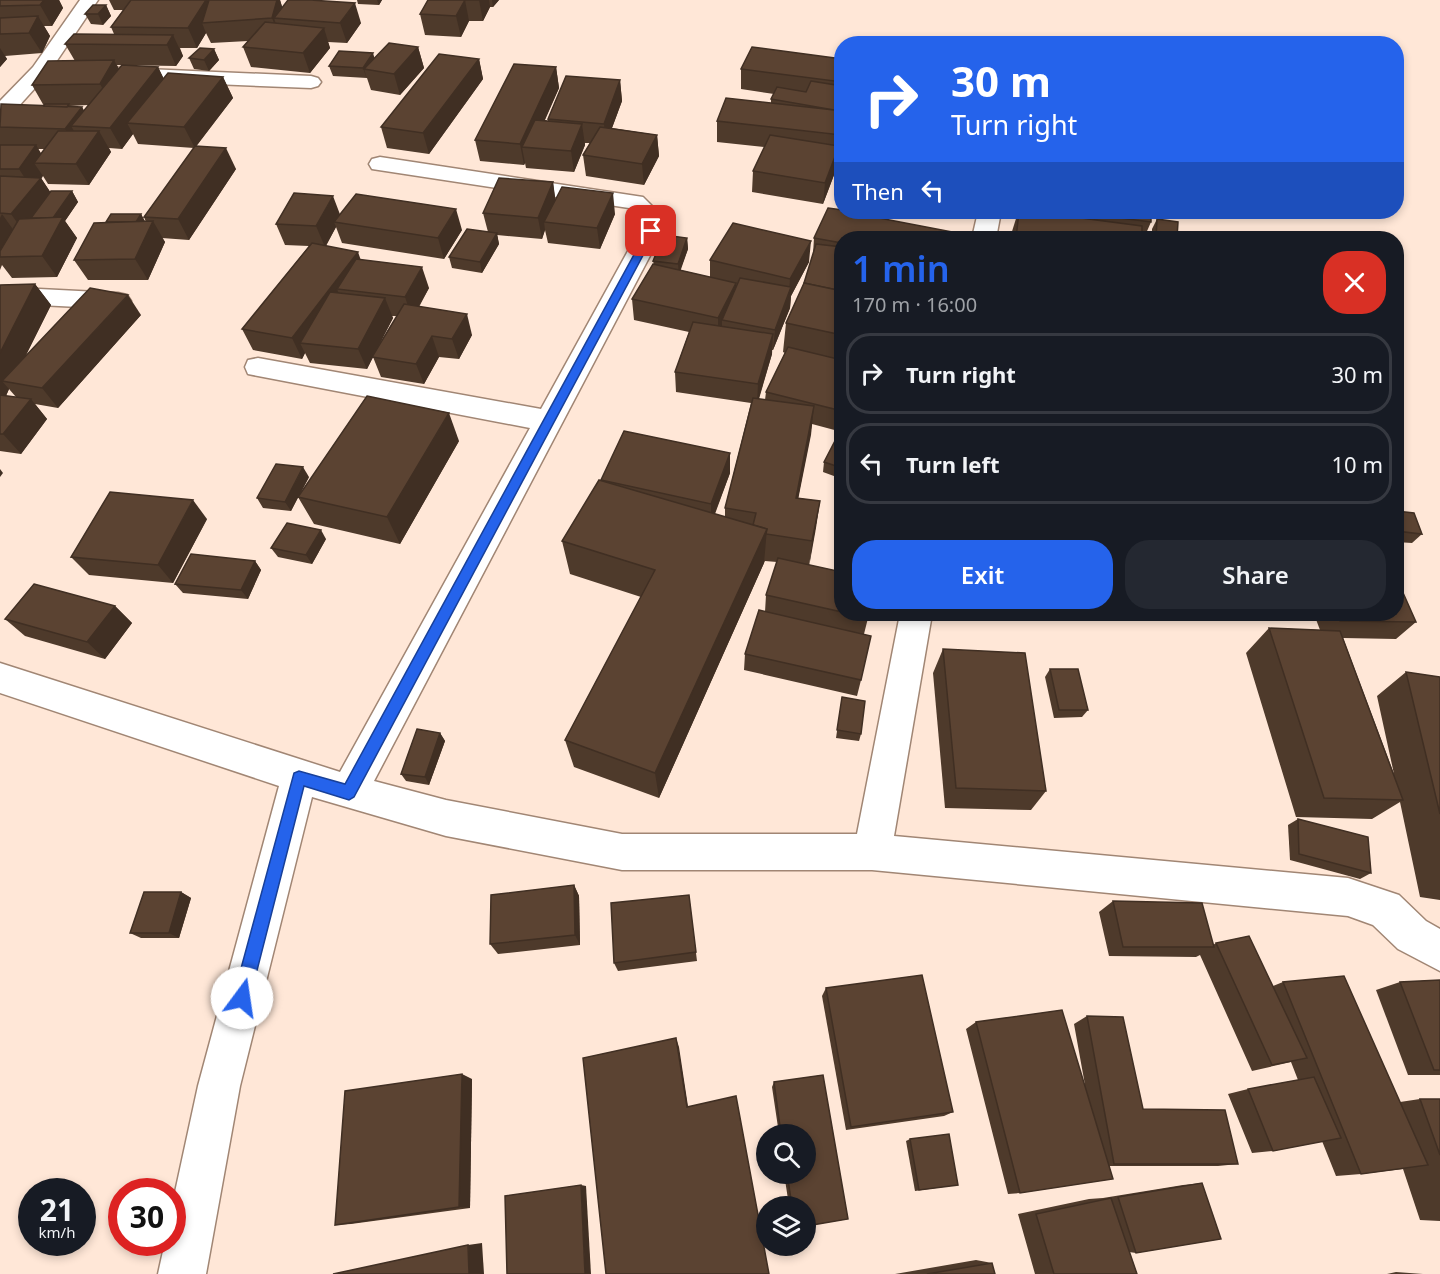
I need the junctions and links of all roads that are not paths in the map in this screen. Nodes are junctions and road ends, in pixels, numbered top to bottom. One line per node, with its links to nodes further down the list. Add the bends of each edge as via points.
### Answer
1 (89, 0): 2 (street)
2 (40, 71): 3 (street); 4 (street)
3 (311, 82)
4 (0, 113)
5 (380, 164): 9 (street, via 644,206 652,223 651,231)
6 (0, 295): 7 (street)
7 (118, 301)
8 (258, 367): 9 (street)
9 (549, 421): 13 (street)
10 (915, 621): 14 (street)
11 (0, 678): 12 (street)
12 (299, 778): 13 (street); 16 (street, via 219,1086)
13 (349, 792): 14 (street, via 446,818 621,852)
14 (872, 852): 15 (street, via 1348,897 1384,909 1412,935)
15 (1440, 951)
16 (182, 1274)

